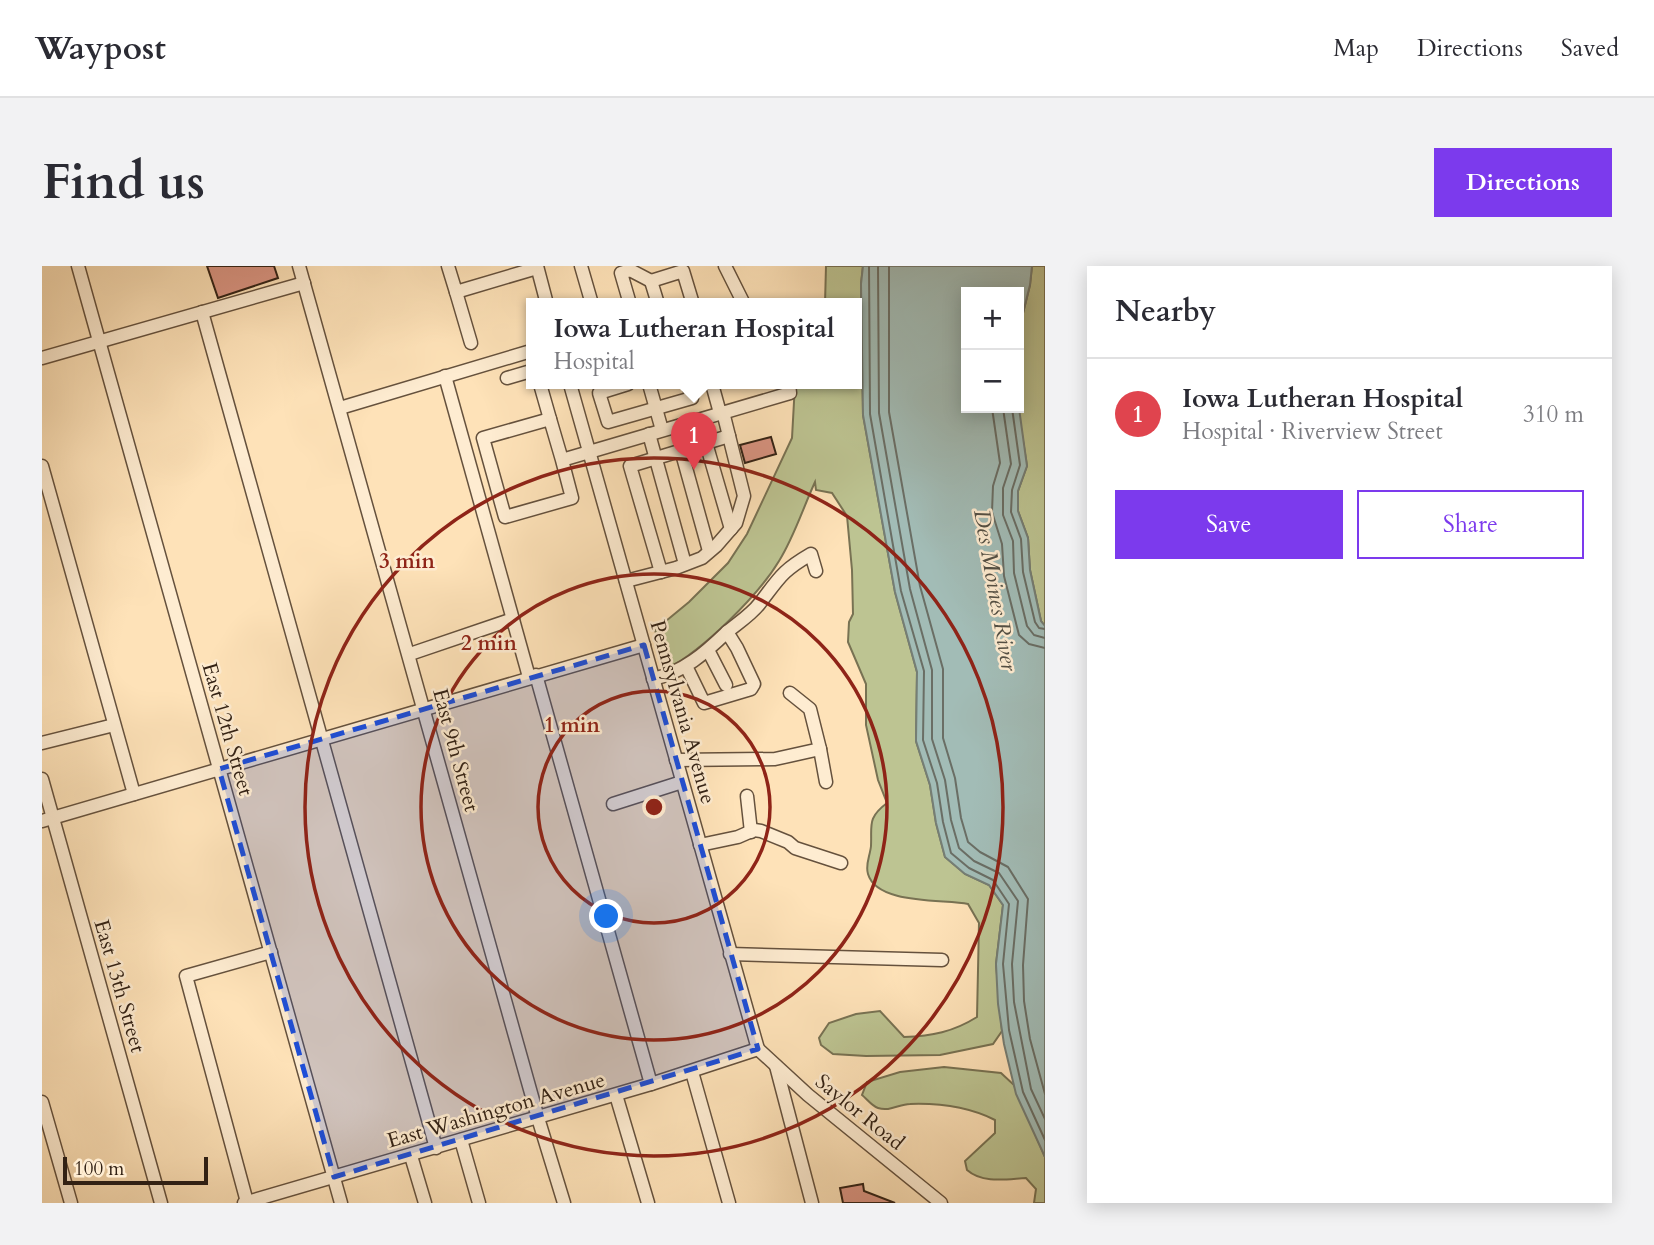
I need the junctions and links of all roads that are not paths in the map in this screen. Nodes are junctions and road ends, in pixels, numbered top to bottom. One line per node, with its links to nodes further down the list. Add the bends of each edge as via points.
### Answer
1 (78, 266): 17 (street, East 12th Street)
2 (299, 266): 8 (street, East 9th Street)
3 (448, 266): 9 (street)
4 (581, 266): 11 (street)
5 (725, 266): 15 (street)
6 (537, 267): 9 (street); 10 (street)
7 (651, 281): 12 (street, via 630,270 621,273); 13 (street); 14 (street, via 683,271)
8 (304, 283): 16 (street); 31 (street, East 9th Street)
9 (456, 292): 18 (street)
10 (545, 298)
11 (590, 298)
12 (628, 298)
13 (656, 298)
14 (691, 298)
15 (741, 298)
16 (202, 312): 17 (street); 61 (street)
17 (100, 342): 20 (street); 65 (street, East 12th Street)
18 (471, 343)
19 (526, 352): 22 (street)
20 (42, 358)
21 (526, 372): 23 (street)
22 (444, 376): 31 (street); 49 (street)
23 (507, 378)
24 (541, 389): 34 (street)
25 (571, 389): 39 (street, Pennsylvania Avenue)
26 (612, 389): 32 (street, via 599,393 608,422)
27 (650, 389): 32 (street)
28 (689, 389): 32 (street, via 692,398)
29 (714, 389): 33 (street)
30 (787, 389): 33 (street)
31 (340, 408): 53 (street, East 9th Street)
32 (656, 410): 35 (street)
33 (722, 413): 35 (street); 36 (street)
34 (550, 419): 41 (street); 41 (street, via 483,438 505,517 572,498)
35 (656, 432): 39 (street); 40 (street)
36 (729, 436): 37 (street); 43 (street, via 744,496)
37 (706, 443): 38 (street); 43 (street)
38 (681, 450): 40 (street); 44 (street)
39 (589, 452): 41 (street); 48 (street, Pennsylvania Avenue)
40 (656, 457): 45 (street); 47 (street, via 630,466)
41 (562, 460)
42 (42, 466): 60 (street)
43 (731, 529): 44 (street)
44 (709, 551): 45 (street)
45 (685, 565): 47 (street)
46 (816, 571): 50 (street, via 811,554 792,565 760,604)
47 (662, 572): 48 (street)
48 (626, 581): 51 (street, Pennsylvania Avenue)
49 (513, 619): 53 (street); 55 (street)
50 (727, 632): 52 (street); 54 (street, via 754,684 751,689 704,703)
51 (644, 645): 55 (street); 56 (street, Pennsylvania Avenue)
52 (708, 650): 54 (street); 57 (street)
53 (410, 654): 59 (street, East 9th Street)
54 (686, 666): 56 (street)
55 (533, 676): 59 (street); 82 (street)
56 (653, 679): 64 (street, Pennsylvania Avenue)
57 (726, 685)
58 (790, 693): 63 (street, via 810,709)
59 (424, 707): 61 (street); 85 (street, East 9th Street)
60 (114, 725): 62 (street); 69 (street)
61 (321, 738): 65 (street); 87 (street)
62 (42, 743)
63 (820, 749): 64 (street, via 775,760); 68 (street)
64 (676, 760): 67 (street, Pennsylvania Avenue)
65 (219, 769): 69 (street); 76 (street, East 12th Street)
66 (42, 779): 72 (street, East 13th Street)
67 (682, 782): 71 (street); 74 (street, Pennsylvania Avenue)
68 (826, 782)
69 (134, 794): 72 (street)
70 (747, 796): 73 (street)
71 (612, 804)
72 (47, 820): 92 (street, East 13th Street)
73 (751, 832): 74 (street); 75 (street, via 761,831)
74 (700, 845): 77 (street, Pennsylvania Avenue)
75 (841, 863)
76 (271, 952): 89 (street, East 12th Street); 90 (street, via 186,976)
77 (730, 954): 78 (street); 79 (street, Pennsylvania Avenue)
78 (942, 960)
79 (758, 1049): 80 (street, Saylor Road); 81 (street, East Washington Avenue)
80 (776, 1066): 99 (street); 100 (street, Saylor Road)
81 (692, 1072): 82 (street, East Washington Avenue); 98 (street)
82 (650, 1084): 83 (street, East Washington Avenue)
83 (616, 1095): 85 (street, East Washington Avenue); 97 (street)
84 (42, 1102): 91 (street)
85 (538, 1118): 86 (street, East Washington Avenue); 96 (street, East 9th Street)
86 (461, 1140): 87 (street, East Washington Avenue); 95 (street)
87 (436, 1148): 88 (street, East Washington Avenue)
88 (411, 1156): 89 (street, East Washington Avenue); 94 (street)
89 (334, 1177): 90 (street, East Washington Avenue); 93 (street, East 12th Street)
90 (249, 1202)
91 (71, 1203)
92 (161, 1203)
93 (341, 1203)
94 (425, 1203)
95 (479, 1203)
96 (564, 1203)
97 (648, 1203)
98 (729, 1203)
99 (812, 1203)
100 (941, 1203)

